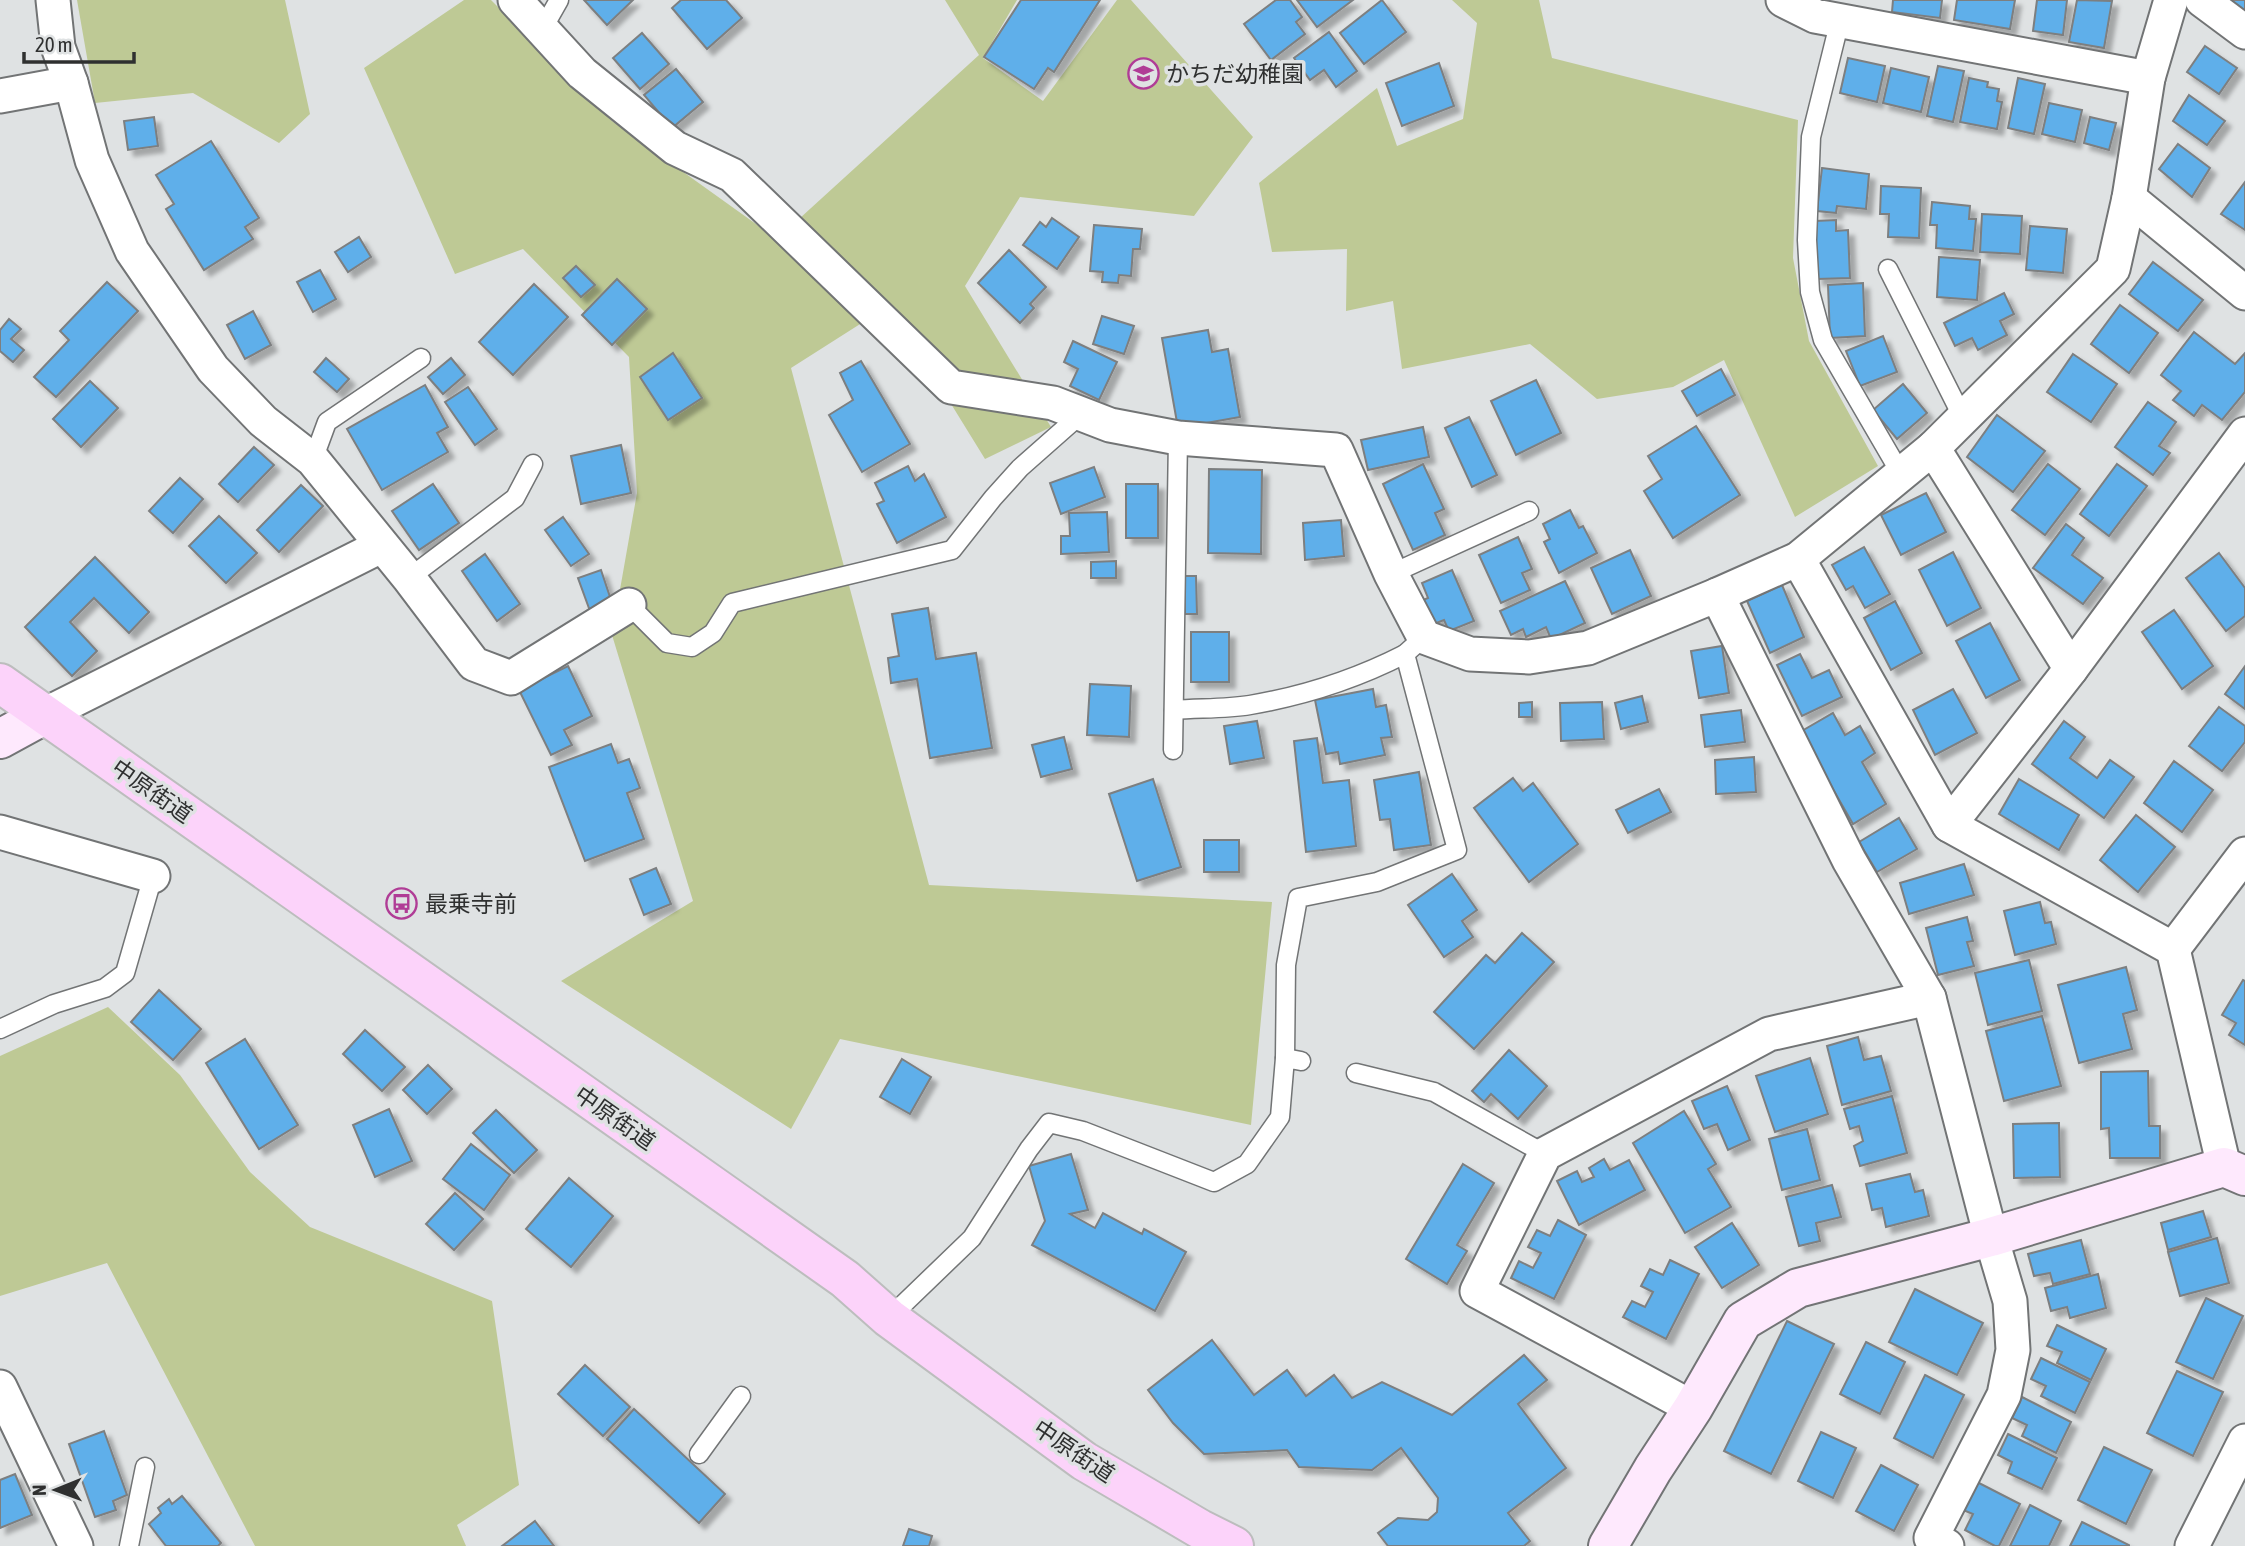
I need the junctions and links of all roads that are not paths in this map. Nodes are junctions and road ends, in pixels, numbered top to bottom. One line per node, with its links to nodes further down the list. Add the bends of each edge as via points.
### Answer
1 (53, 0): 11 (street, via 58,47)
2 (515, 0): 8 (street)
3 (559, 0): 8 (lane)
4 (1783, 0): 7 (street, via 1815,16)
5 (2171, 0): 10 (street)
6 (2202, 0): 9 (street)
7 (1840, 20): 10 (street); 24 (lane, via 1811,137 1807,240 1811,292 1823,340)
8 (542, 30): 17 (street, via 582,73 675,148 732,175 951,387 1053,403)
9 (2245, 32)
10 (2148, 78): 13 (street)
11 (71, 83): 12 (street); 22 (street, via 92,160 132,251 213,369 263,421)
12 (0, 96)
13 (2129, 198): 15 (street); 18 (street, via 2113,270)
14 (1888, 269): 18 (lane)
15 (2245, 293)
16 (421, 358): 22 (lane, via 327,422)
17 (1080, 415): 20 (street); 31 (lane, via 1020,467 952,550 732,603 713,633 692,647 667,643)
18 (1963, 418): 21 (street)
19 (2245, 434): 33 (street)
20 (1178, 438): 28 (street, via 1336,450); 35 (lane)
21 (1933, 448): 24 (street); 33 (street)
22 (313, 460): 26 (street)
23 (533, 464): 29 (lane, via 515,498)
24 (1901, 474): 27 (street)
25 (1529, 511): 28 (lane)
26 (381, 545): 29 (street); 36 (street)
27 (1798, 559): 30 (street); 39 (street)
28 (1391, 574): 32 (street)
29 (409, 578): 31 (street, via 474,664 511,678)
30 (1717, 595): 32 (street, via 1588,648 1529,657); 44 (street, via 1849,860)
31 (629, 605)
32 (1415, 645): 35 (lane, via 1384,664 1321,688 1250,705); 50 (lane, via 1457,850 1377,882 1298,898 1286,965 1293,1059 1280,1117 1247,1164 1214,1182 1083,1131 1049,1123 972,1238)
33 (2071, 669): 39 (street)
34 (0, 683): 36 (main road, 中原街道)
35 (1174, 710): 38 (lane)
36 (44, 715): 37 (street); 50 (main road, 中原街道, via 845,1279)
37 (0, 739)
38 (1173, 750)
39 (1949, 825): 43 (street)
40 (0, 832): 42 (street)
41 (2245, 854): 43 (street)
42 (153, 876): 45 (lane, via 125,973 105,988 54,1004)
43 (2173, 949): 48 (street)
44 (1929, 998): 47 (street, via 1769,1034); 49 (street)
45 (0, 1029)
46 (1356, 1073): 47 (lane, via 1434,1092)
47 (1545, 1154): 53 (street, via 1477,1291)
48 (2235, 1171): 49 (street)
49 (1991, 1237): 53 (street, via 1798,1288 1743,1321); 61 (street, via 2010,1301 2014,1350 2004,1395 1931,1538)
50 (890, 1318): 59 (main road, 中原街道, via 1084,1461)
51 (0, 1387): 57 (street)
52 (741, 1396): 55 (lane)
53 (1693, 1408): 60 (street)
54 (2245, 1441): 62 (street)
55 (699, 1454)
56 (145, 1467): 58 (lane)
57 (76, 1546)
58 (128, 1546)
59 (1234, 1546)
60 (1608, 1546)
61 (1947, 1546)
62 (2192, 1546)

